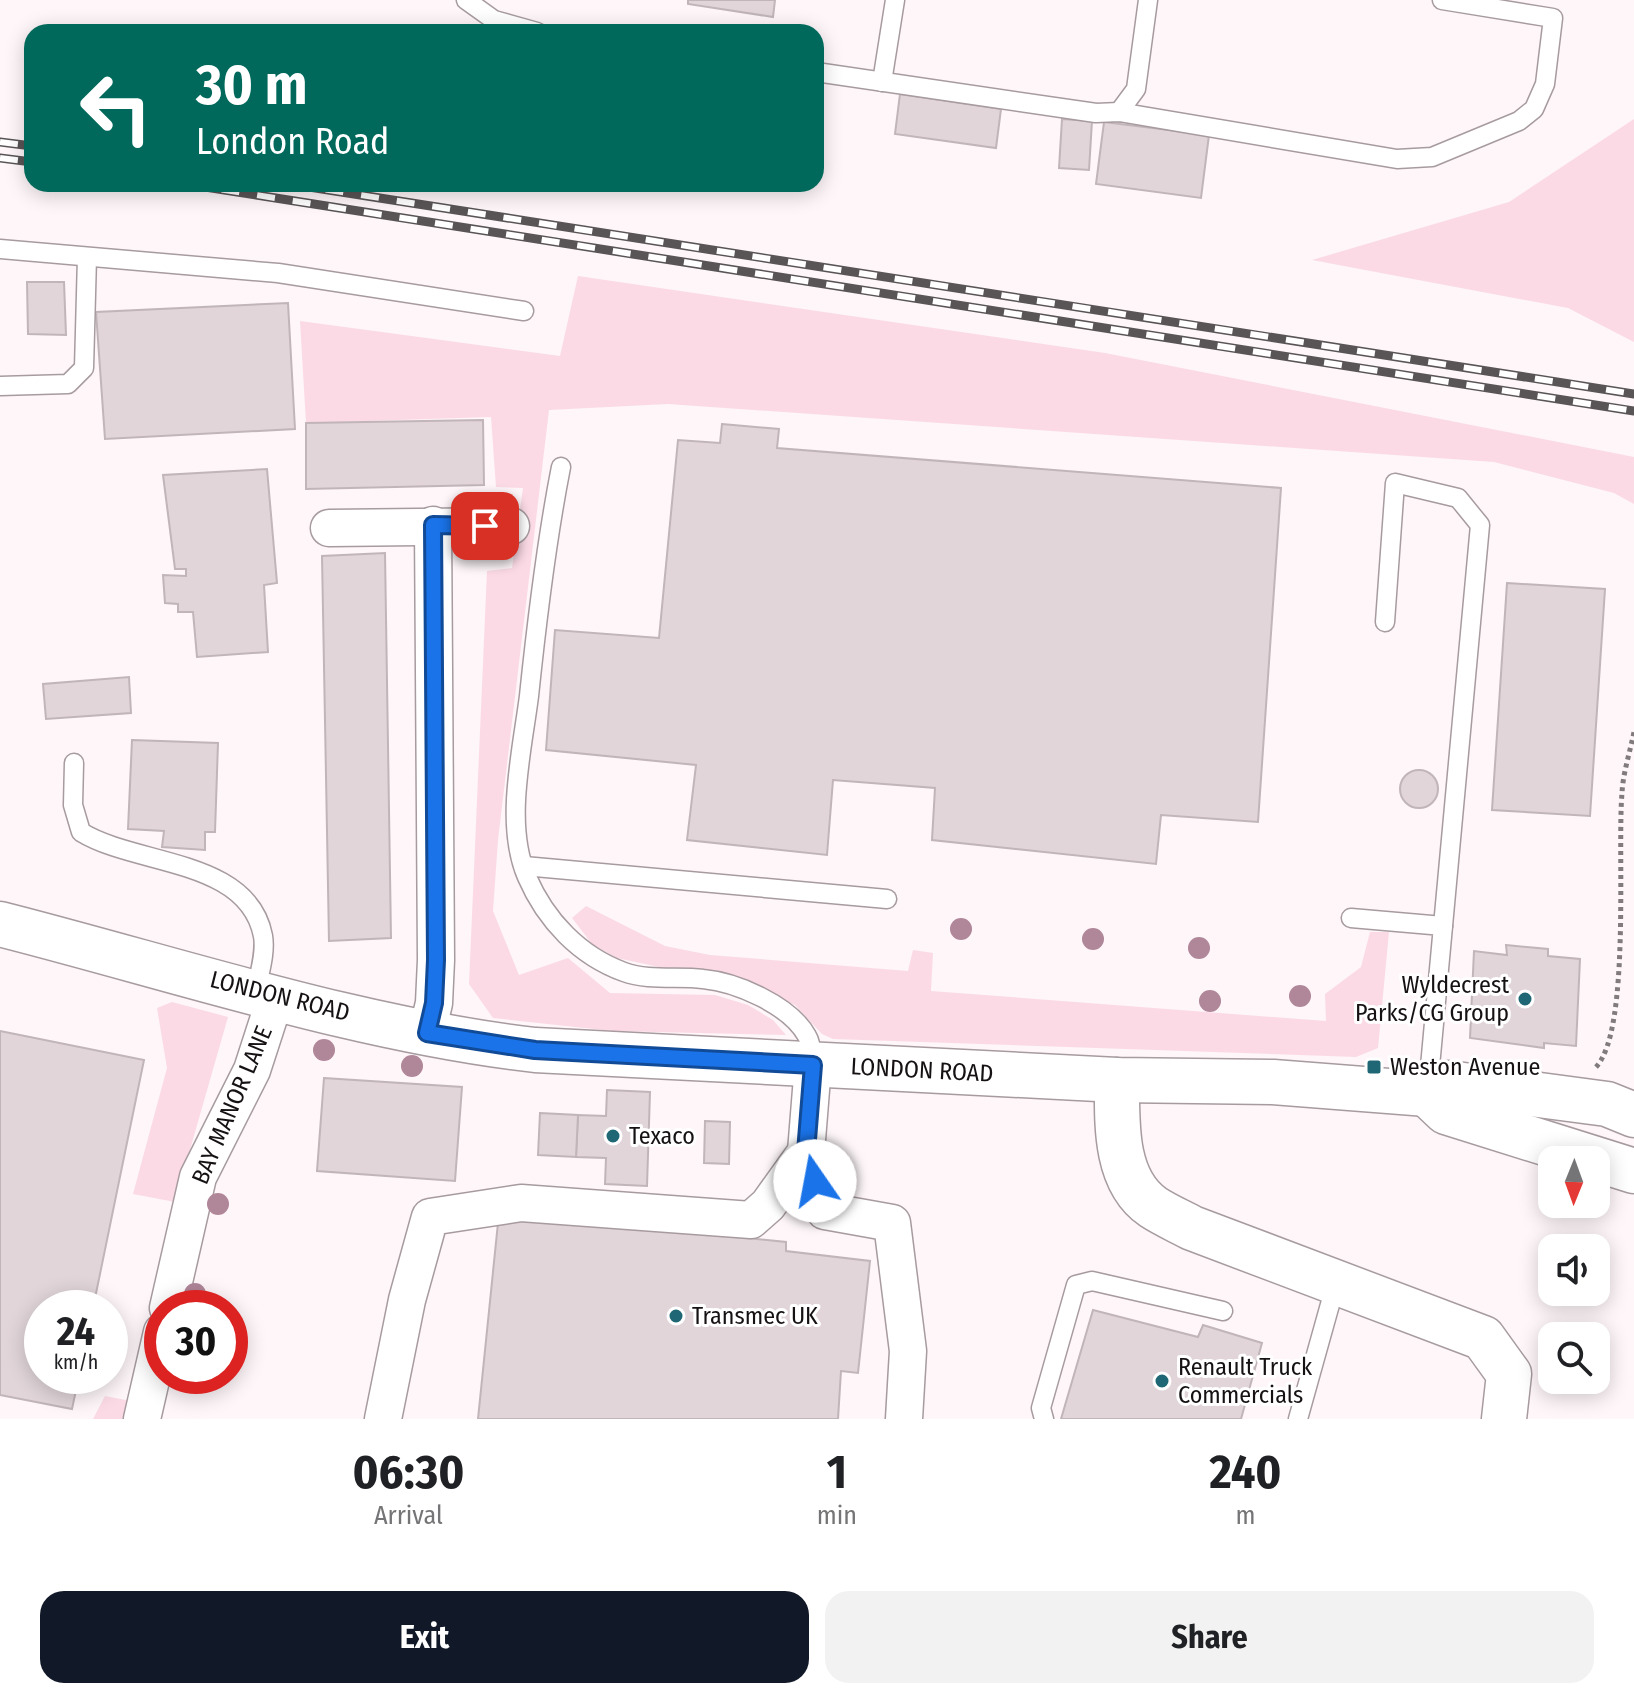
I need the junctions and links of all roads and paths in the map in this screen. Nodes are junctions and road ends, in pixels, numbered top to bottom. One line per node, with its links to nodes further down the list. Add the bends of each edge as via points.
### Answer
1 (466, 0): 5 (lane)
2 (895, 0): 7 (lane)
3 (1148, 0): 8 (lane, via 1136,89)
4 (1442, 0): 8 (lane, via 1553,18 1545,84 1534,109 1519,121 1432,157 1397,159)
5 (508, 24)
6 (824, 73): 7 (lane)
7 (882, 82): 8 (lane)
8 (1119, 112)
9 (0, 249): 10 (lane)
10 (87, 257): 11 (lane, via 278,273); 12 (lane, via 84,368 68,384)
11 (524, 311)
12 (0, 386)
13 (561, 467): 20 (lane, via 546,542 519,784 518,837)
14 (433, 525): 15 (street); 16 (street); 26 (street, via 436,960)
15 (511, 526)
16 (329, 528)
17 (1385, 622): 24 (lane, via 1395,483 1458,498 1480,525)
18 (1634, 732): 28 (path, via 1622,791 1612,1039 1599,1065)
19 (74, 763): 25 (lane, via 73,805 81,832 103,846 222,880 240,899 262,935)
20 (524, 866): 21 (lane); 27 (lane, via 539,900 563,933 595,959 628,973 706,979 740,989 796,1020 809,1038)
21 (887, 899)
22 (1351, 918): 24 (lane)
23 (0, 924): 25 (street, LONDON ROAD)
24 (1443, 926): 30 (lane)
25 (266, 994): 26 (street, LONDON ROAD); 35 (street, BAY MANOR LANE, via 252,1070 198,1177)
26 (427, 1033): 27 (street, LONDON ROAD, via 535,1050)
27 (813, 1065): 29 (street, LONDON ROAD); 32 (street)
28 (1590, 1071)
29 (1117, 1080): 30 (street, LONDON ROAD, via 1273,1082); 34 (street, via 1124,1168 1150,1206 1192,1228)
30 (1427, 1094): 31 (street, LONDON ROAD, via 1448,1083 1607,1104); 33 (street, via 1446,1112)
31 (1634, 1115)
32 (806, 1152): 39 (street, via 751,1220 521,1203 430,1217); 40 (street, via 825,1211 892,1223 908,1351)
33 (1634, 1171)
34 (1336, 1283): 42 (lane); 43 (street, via 1483,1338 1509,1374)
35 (172, 1290)
36 (1223, 1311): 41 (lane, via 1092,1281 1076,1285 1041,1408)
37 (148, 1394): 38 (street)
38 (142, 1419)
39 (383, 1419)
40 (904, 1419)
41 (1044, 1419)
42 (1298, 1419)
43 (1504, 1419)

